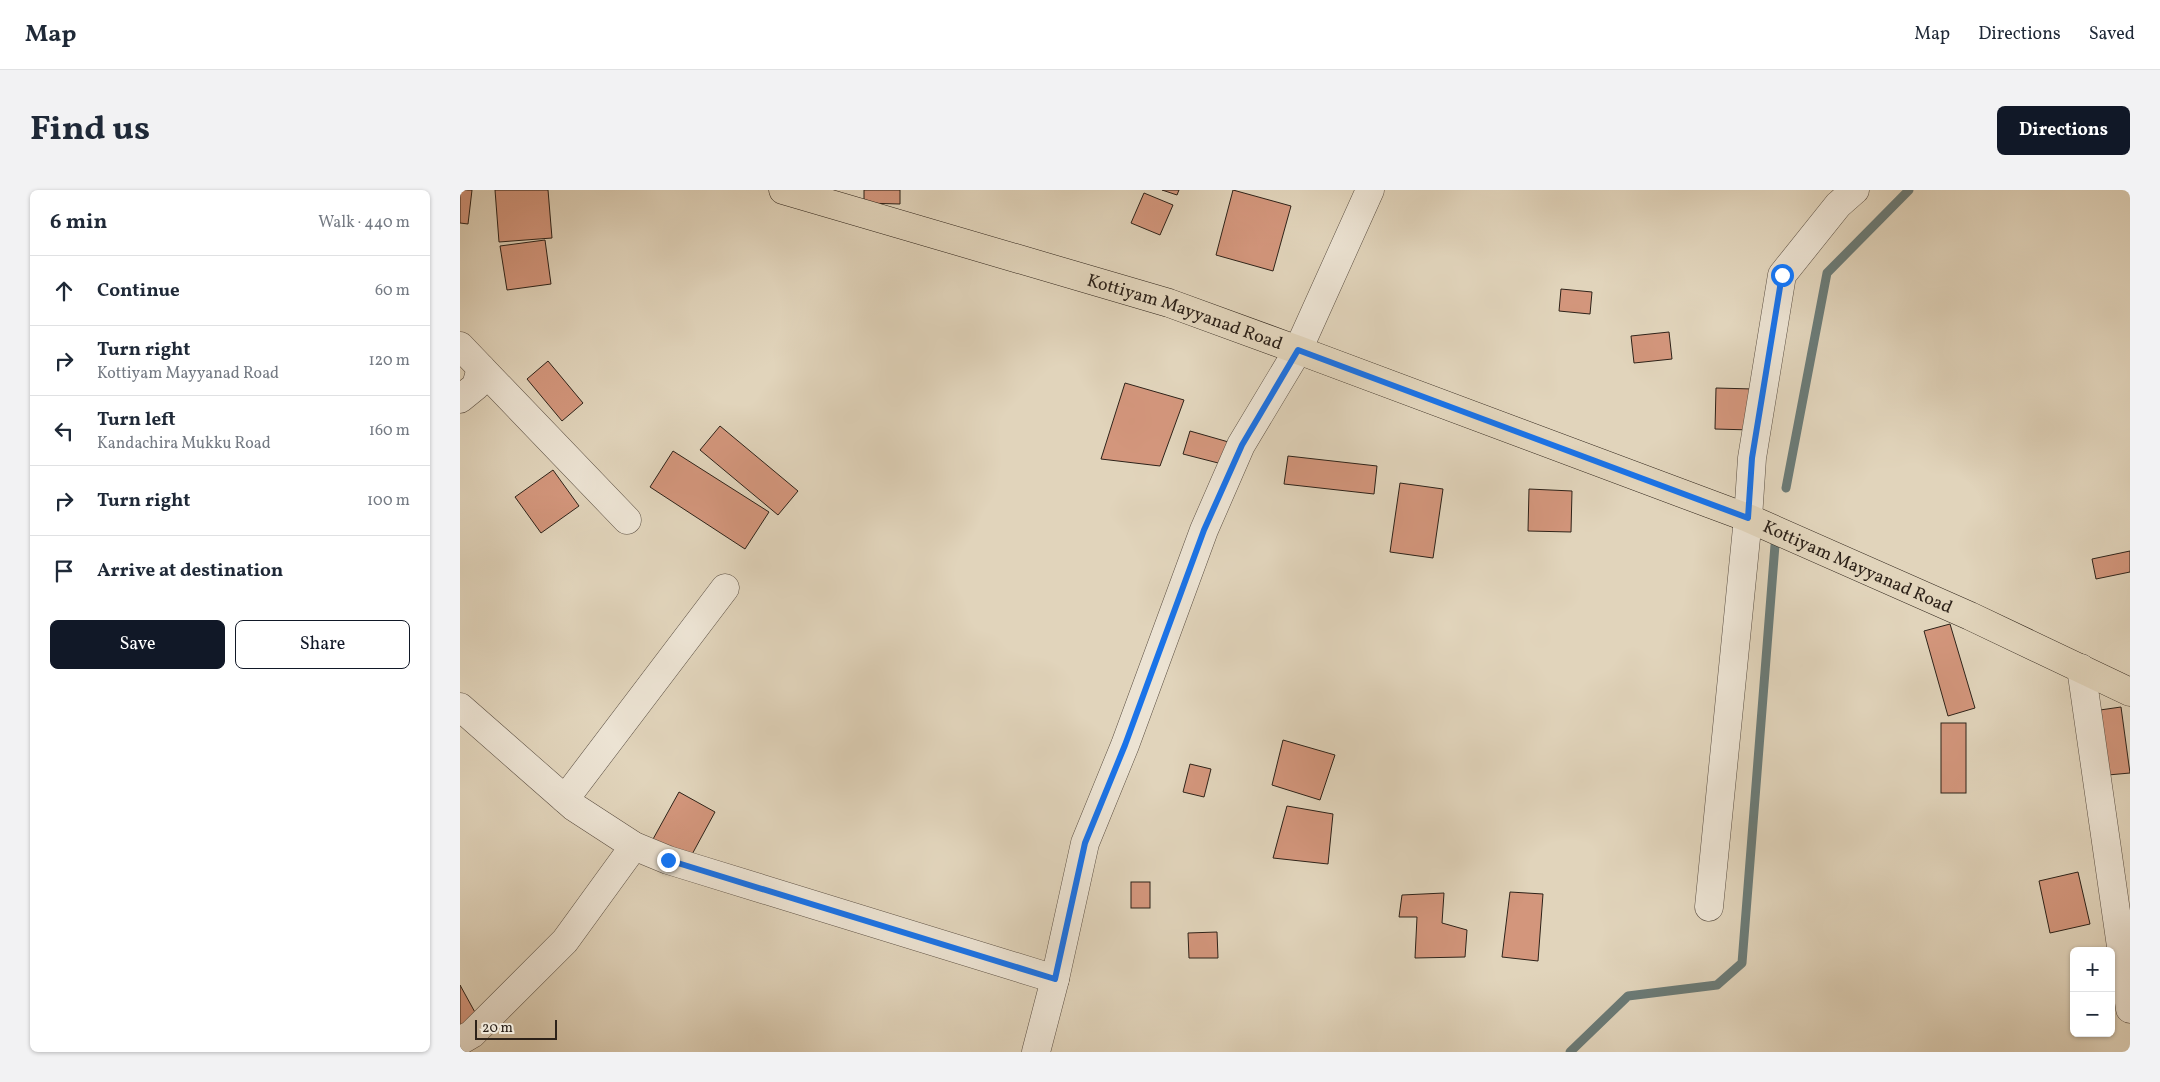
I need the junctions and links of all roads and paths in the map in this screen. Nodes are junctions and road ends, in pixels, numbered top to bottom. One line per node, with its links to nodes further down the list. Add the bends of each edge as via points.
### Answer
1 (783, 190): 5 (main road, Kottiyam Mayyanad Road, via 1169,302)
2 (1370, 190): 5 (street)
3 (1855, 190): 8 (street, via 1838,205 1782,275 1752,458)
4 (460, 346): 6 (street)
5 (1298, 350): 8 (main road, Kottiyam Mayyanad Road); 17 (street, via 1242,445 1204,530 1125,745 1085,843)
6 (481, 368): 7 (street, via 476,386); 9 (street)
7 (460, 399)
8 (1748, 518): 11 (main road, Kottiyam Mayyanad Road); 16 (street)
9 (627, 520)
10 (725, 588): 14 (street)
11 (2081, 668): 12 (main road, Kottiyam Mayyanad Road); 18 (street)
12 (2130, 692)
13 (460, 707): 14 (street)
14 (565, 799): 15 (street)
15 (634, 846): 17 (street, via 668,860); 19 (street, via 565,941 472,1034)
16 (1709, 907)
17 (1055, 979): 20 (street)
18 (2130, 1009)
19 (460, 1041)
20 (1036, 1052)

